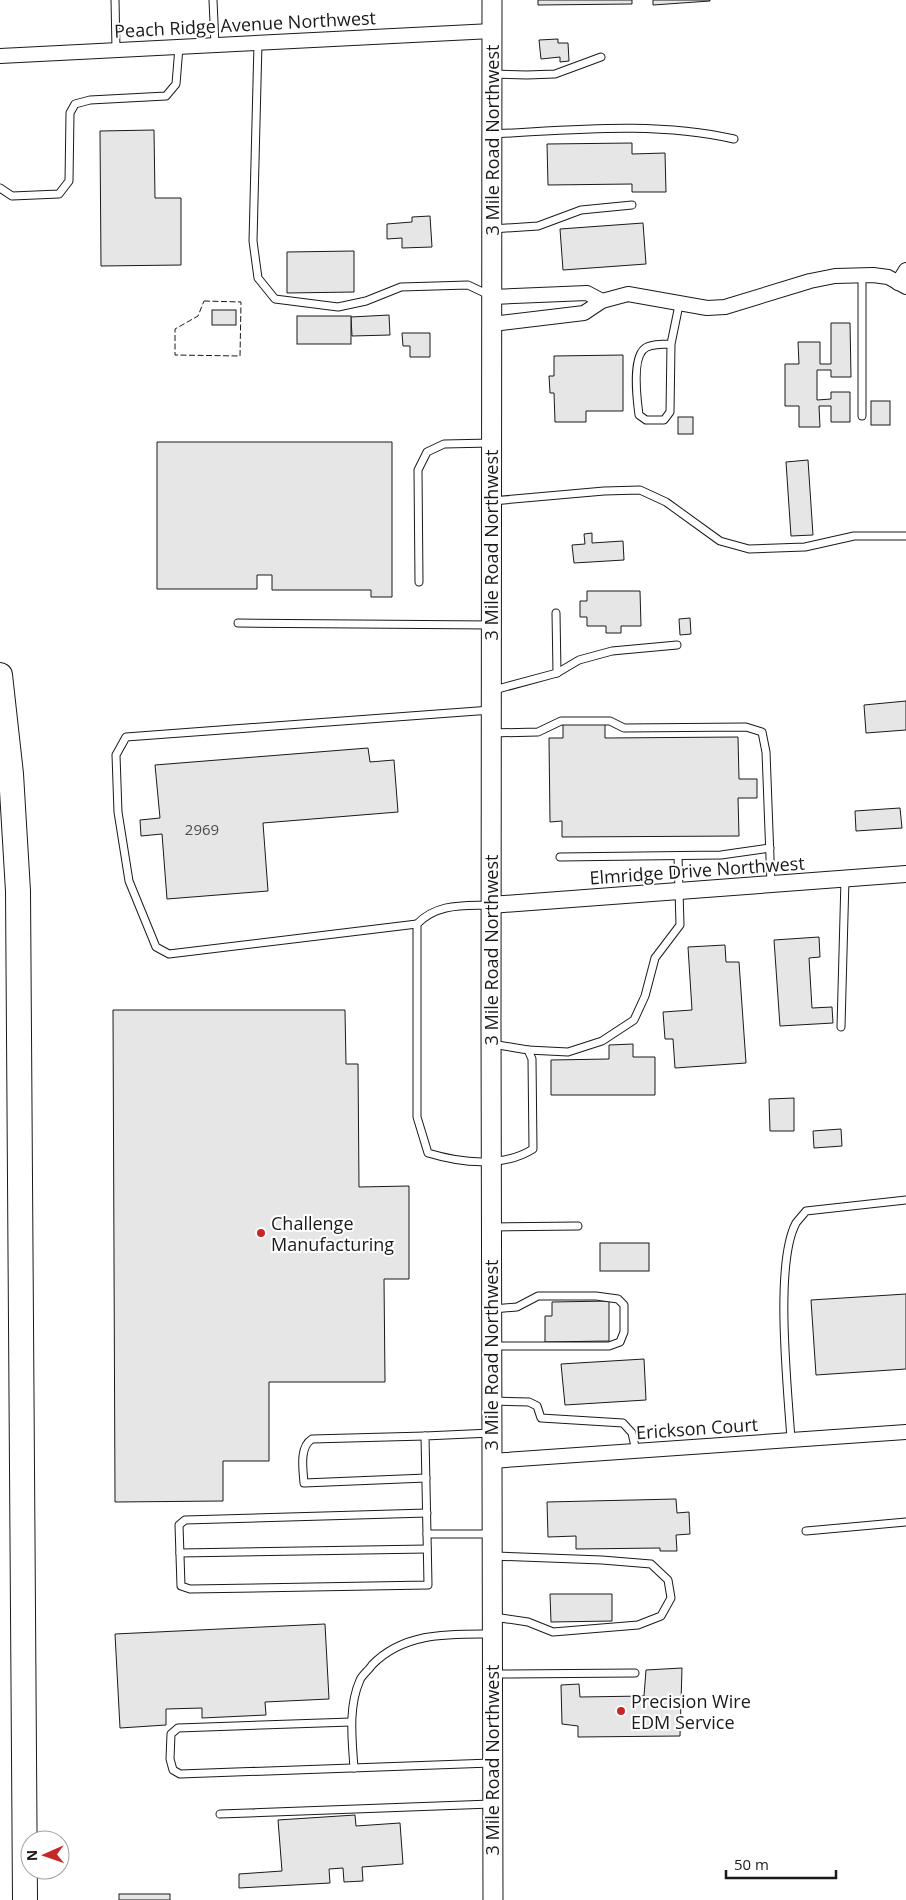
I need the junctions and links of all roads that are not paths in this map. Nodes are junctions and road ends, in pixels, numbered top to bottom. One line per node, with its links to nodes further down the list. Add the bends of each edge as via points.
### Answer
1 (115, 0): 8 (lane)
2 (213, 0): 6 (lane)
3 (492, 0): 4 (main road, 3 Mile Road Northwest)
4 (492, 31): 5 (street, Peach Ridge Avenue Northwest); 11 (main road, 3 Mile Road Northwest)
5 (258, 43): 6 (street, Peach Ridge Avenue Northwest); 20 (lane, via 253,241 258,278 275,299 338,307 401,288 468,286)
6 (215, 45): 7 (street, Peach Ridge Avenue Northwest)
7 (179, 47): 8 (street, Peach Ridge Avenue Northwest); 14 (lane, via 176,84 166,96 90,100 75,104 70,113 69,181 58,194 12,196)
8 (116, 49): 9 (street, Peach Ridge Avenue Northwest)
9 (0, 56)
10 (601, 57): 11 (lane, via 555,74)
11 (492, 74): 12 (main road, 3 Mile Road Northwest)
12 (492, 134): 13 (lane, via 640,127 703,132); 16 (main road, 3 Mile Road Northwest)
13 (734, 139)
14 (0, 188)
15 (632, 205): 16 (lane, via 581,210 538,226)
16 (492, 229): 20 (main road, 3 Mile Road Northwest)
17 (906, 270): 19 (street)
18 (862, 275): 19 (street, via 888,278); 22 (street, via 810,281 725,307); 25 (lane)
19 (902, 285)
20 (492, 297): 21 (street, via 587,293); 23 (main road, 3 Mile Road Northwest)
21 (602, 301): 22 (street, via 628,294); 23 (street, via 584,313)
22 (680, 305): 24 (lane)
23 (492, 324): 26 (main road, 3 Mile Road Northwest)
24 (671, 344): 24 (lane, via 670,412 664,420 646,420 639,415 637,365 641,351 648,346)
25 (862, 416)
26 (491, 444): 27 (main road, 3 Mile Road Northwest); 29 (lane, via 444,444 428,452 418,470)
27 (491, 501): 28 (lane, via 640,490 666,502 720,541 749,549 805,548 854,536); 32 (main road, 3 Mile Road Northwest)
28 (906, 536)
29 (419, 582)
30 (556, 613): 34 (lane)
31 (238, 623): 32 (lane)
32 (491, 625): 36 (main road, 3 Mile Road Northwest)
33 (678, 644): 34 (lane, via 612,650 579,660)
34 (557, 673): 36 (lane)
35 (0, 676): 81 (highway, via 11,774 18,891)
36 (491, 691): 37 (main road, 3 Mile Road Northwest)
37 (491, 710): 38 (main road, 3 Mile Road Northwest); 47 (lane, via 126,737 116,755 118,812 129,881 156,947 169,954)
38 (491, 733): 39 (lane, via 538,732 561,722 610,721 624,728 746,727 762,732 766,752); 46 (main road, 3 Mile Road Northwest)
39 (770, 848): 40 (lane, via 721,855); 44 (lane)
40 (678, 856): 41 (lane); 45 (lane)
41 (560, 857)
42 (906, 874): 43 (street, Elmridge Drive Northwest)
43 (845, 878): 44 (street, Elmridge Drive Northwest); 48 (lane)
44 (771, 884): 45 (street, Elmridge Drive Northwest)
45 (678, 891): 46 (street, Elmridge Drive Northwest); 50 (lane, via 680,925 655,958 645,996 634,1020 602,1041 568,1052)
46 (491, 906): 47 (lane, via 444,907 425,916); 49 (main road, 3 Mile Road Northwest)
47 (417, 924): 51 (lane, via 417,1117 428,1153 453,1160)
48 (841, 1027)
49 (491, 1044): 50 (lane); 51 (main road, 3 Mile Road Northwest)
50 (528, 1050): 51 (lane, via 532,1058 533,1149 521,1156)
51 (491, 1162): 54 (main road, 3 Mile Road Northwest)
52 (906, 1200): 61 (lane, via 806,1211 796,1224 788,1250 785,1280 784,1333)
53 (578, 1226): 54 (lane)
54 (491, 1227): 55 (main road, 3 Mile Road Northwest)
55 (491, 1310): 56 (main road, 3 Mile Road Northwest); 56 (lane, via 517,1307 538,1296 596,1296 618,1299 624,1304 624,1332 620,1342 609,1346)
56 (491, 1346): 57 (main road, 3 Mile Road Northwest)
57 (491, 1401): 59 (main road, 3 Mile Road Northwest); 62 (lane, via 529,1402 537,1406 541,1418 623,1423 632,1433)
58 (906, 1432): 61 (street, Erickson Court)
59 (491, 1433): 60 (lane); 63 (main road, 3 Mile Road Northwest)
60 (426, 1436): 64 (lane); 64 (lane, via 312,1439 304,1448 304,1483)
61 (791, 1440): 62 (street, Erickson Court)
62 (636, 1451): 63 (street, Erickson Court)
63 (491, 1461): 69 (main road, 3 Mile Road Northwest)
64 (426, 1478): 65 (lane)
65 (427, 1513): 68 (lane); 71 (lane, via 185,1520 180,1526)
66 (906, 1522): 67 (lane)
67 (806, 1531)
68 (427, 1534): 69 (lane); 70 (lane)
69 (491, 1534): 72 (main road, 3 Mile Road Northwest)
70 (427, 1549): 71 (lane); 71 (lane, via 428,1585 190,1589 181,1586)
71 (180, 1553)
72 (491, 1556): 73 (main road, 3 Mile Road Northwest); 73 (lane, via 651,1564 668,1580 671,1598 661,1616 638,1625 553,1632 528,1622)
73 (491, 1625): 75 (main road, 3 Mile Road Northwest); 76 (lane, via 416,1638 383,1654 360,1679)
74 (635, 1673): 75 (lane)
75 (491, 1674): 77 (main road, 3 Mile Road Northwest)
76 (351, 1722): 78 (lane); 78 (lane, via 178,1728 171,1734 170,1758 173,1770 180,1774)
77 (492, 1763): 78 (lane); 79 (main road, 3 Mile Road Northwest)
78 (354, 1768)
79 (492, 1804): 80 (lane); 82 (main road, 3 Mile Road Northwest)
80 (220, 1814)
81 (25, 1900)
82 (493, 1900)

